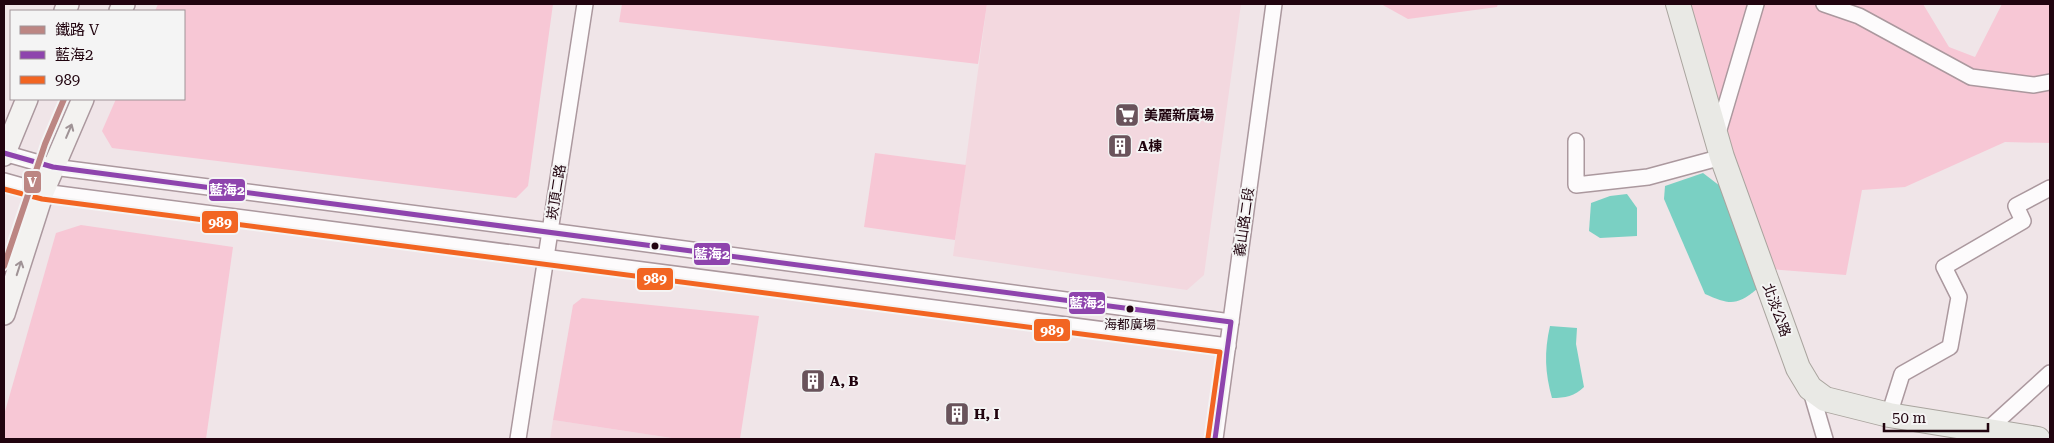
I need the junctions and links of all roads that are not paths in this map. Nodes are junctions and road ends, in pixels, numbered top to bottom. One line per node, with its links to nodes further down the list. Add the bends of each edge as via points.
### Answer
1 (585, 4): 16 (street, 崁頂二路)
2 (1274, 4): 19 (street, 義山路二段)
3 (1678, 4): 10 (main road, 北淡公路)
4 (1756, 4): 10 (street)
5 (1824, 4): 6 (street, via 1859,16 1971,77 2034,84)
6 (2050, 82)
7 (27, 100): 11 (street)
8 (83, 100): 12 (street, one-way to 8)
9 (1576, 141): 10 (street, via 1576,185 1648,177)
10 (1719, 147): 22 (main road, 北淡公路, via 1798,368)
11 (4, 154): 12 (street)
12 (53, 167): 15 (street); 16 (street)
13 (4, 181): 15 (street)
14 (2050, 188): 23 (street, via 2016,206 2023,221 1944,267 1958,297 1950,347 1902,374)
15 (43, 192): 17 (street); 18 (street, one-way to 15)
16 (550, 231): 17 (street, 崁頂二路); 19 (street)
17 (546, 258): 20 (street); 25 (street, 崁頂二路)
18 (4, 314)
19 (1231, 322): 20 (street, 義山路二段)
20 (1228, 346): 26 (street, 義山路二段)
21 (2050, 373): 24 (street)
22 (1810, 388): 23 (main road, 北淡公路, via 1825,399); 27 (street)
23 (1889, 415): 24 (main road, 北淡公路)
24 (1982, 435): 28 (main road, 北淡公路)
25 (518, 439)
26 (1214, 439)
27 (1825, 439)
28 (2038, 439)

